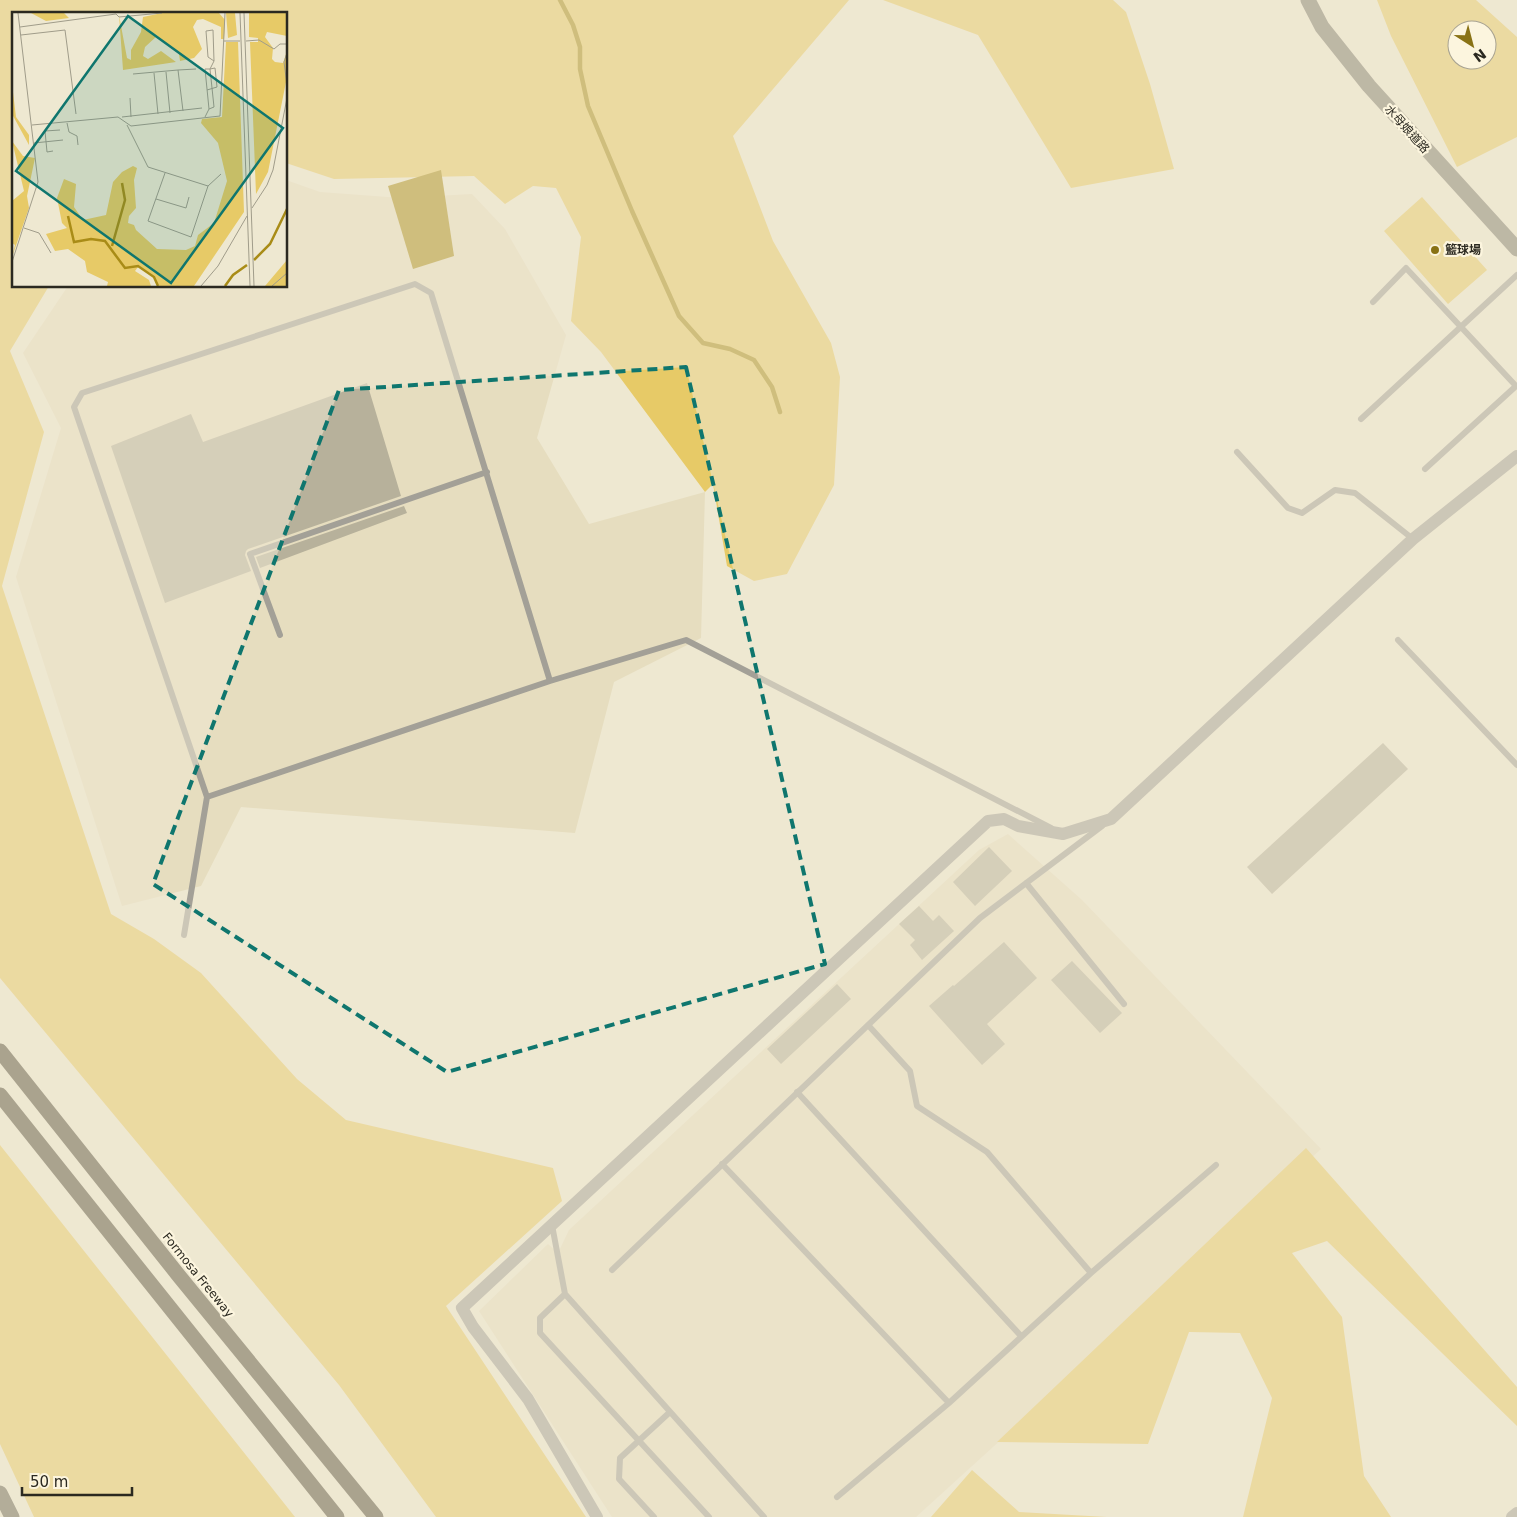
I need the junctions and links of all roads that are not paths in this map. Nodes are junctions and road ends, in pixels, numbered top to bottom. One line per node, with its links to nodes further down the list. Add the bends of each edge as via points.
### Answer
1 (1308, 0): 2 (street, 水母娘道路, via 1322,28 1369,86)
2 (1517, 249)
3 (1517, 275): 5 (lane)
4 (1373, 302): 5 (lane, via 1406,268)
5 (1461, 326): 6 (lane); 9 (lane, via 1516,386)
6 (1361, 419)
7 (1238, 452): 11 (lane, via 1288,508 1302,512 1335,490 1355,493)
8 (1517, 456): 11 (street)
9 (1424, 469)
10 (487, 472): 12 (lane, via 250,554); 14 (lane); 16 (lane, via 431,293 415,284 82,394 74,406)
11 (1413, 539): 17 (street)
12 (280, 635)
13 (1398, 640): 15 (lane)
14 (550, 681): 16 (lane); 18 (lane, via 686,640)
15 (1517, 765)
16 (207, 797): 20 (lane)
17 (1111, 819): 18 (street); 19 (lane)
18 (1063, 834): 28 (street, via 1018,826 1004,819 988,821)
19 (1026, 883): 21 (lane); 22 (lane, via 980,918)
20 (184, 935)
21 (1124, 1004)
22 (868, 1025): 24 (lane); 30 (lane, via 910,1071 917,1106 987,1152)
23 (0, 1051): 41 (highway, Formosa Freeway)
24 (797, 1092): 26 (lane); 32 (lane)
25 (0, 1096): 40 (highway)
26 (722, 1164): 29 (lane); 33 (lane)
27 (1216, 1165): 30 (lane)
28 (552, 1225): 31 (lane); 42 (street, via 462,1308 472,1327 528,1399)
29 (612, 1270)
30 (1091, 1273): 32 (lane)
31 (565, 1294): 34 (lane); 35 (lane, via 540,1318 540,1333)
32 (1021, 1336): 33 (lane)
33 (949, 1403): 37 (lane)
34 (670, 1412): 35 (lane); 45 (lane)
35 (639, 1441): 43 (lane, via 620,1458 619,1479); 44 (lane)
36 (0, 1493): 39 (main road)
37 (837, 1497)
38 (1517, 1513): 46 (street)
39 (12, 1517)
40 (337, 1517)
41 (376, 1517)
42 (597, 1517)
43 (654, 1517)
44 (709, 1517)
45 (764, 1517)
46 (1512, 1517)

